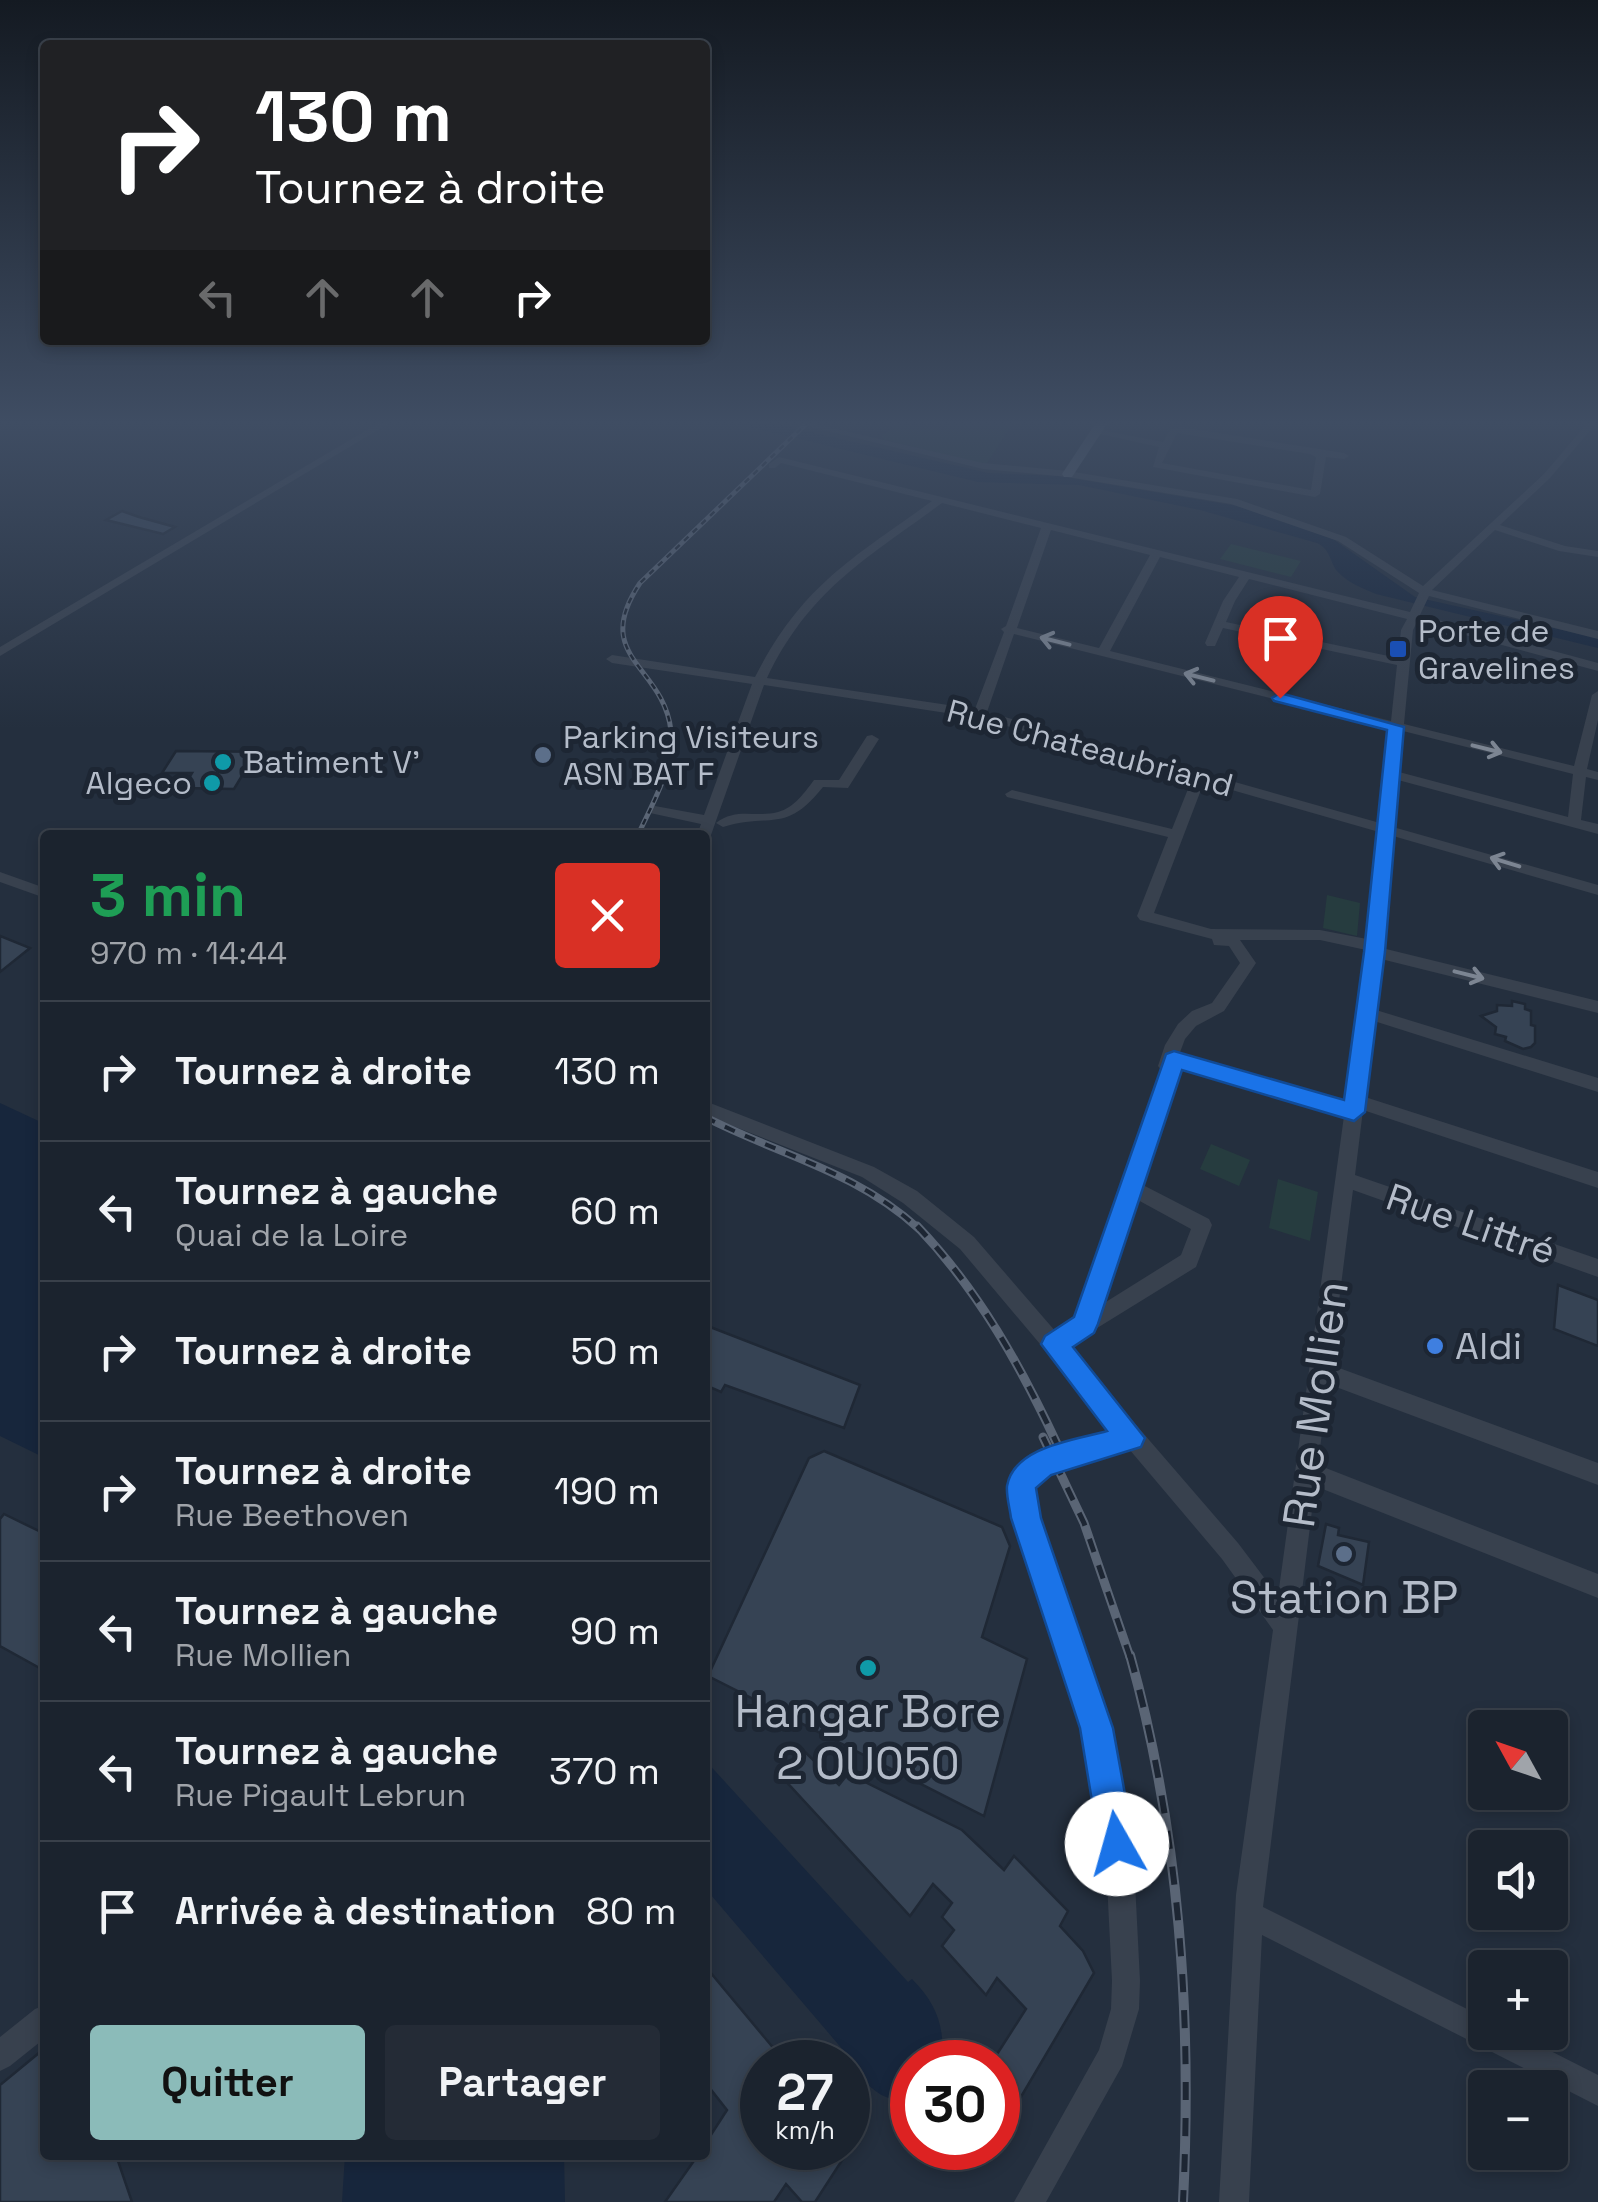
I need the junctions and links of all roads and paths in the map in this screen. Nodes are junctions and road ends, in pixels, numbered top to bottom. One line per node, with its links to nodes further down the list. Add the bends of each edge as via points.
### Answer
1 (214, 524): 16 (street)
2 (908, 524): 21 (street, via 818,590)
3 (1034, 524): 7 (street)
4 (1298, 524): 11 (street, via 1348,542)
5 (1495, 524): 6 (street)
6 (1493, 526): 9 (street); 11 (street)
7 (1047, 527): 8 (street); 13 (street)
8 (1156, 554): 10 (street); 17 (street)
9 (1598, 554)
10 (1245, 577): 11 (street); 12 (street)
11 (1418, 604): 14 (street); 19 (street, Rue Mollien); 20 (street)
12 (1219, 624): 15 (street); 19 (street)
13 (1007, 629): 17 (street, one-way to 13); 23 (street)
14 (1598, 635)
15 (1211, 643)
16 (0, 652)
17 (1102, 653): 24 (street, one-way to 17)
18 (612, 660): 21 (street, Rue Chateaubriand)
19 (1403, 662): 24 (street, Rue Mollien)
20 (1598, 668)
21 (759, 680): 23 (street, Rue Chateaubriand); 33 (street)
22 (1598, 694): 26 (street)
23 (980, 714): 28 (street, Rue Chateaubriand)
24 (1396, 727): 26 (street, one-way to 26); 27 (street, Rue Mollien)
25 (872, 739): 33 (street, via 843,785 819,783 803,806 781,817 732,818)
26 (1579, 771): 29 (street); 32 (street)
27 (1390, 774): 32 (street); 34 (street, Rue Mollien)
28 (1200, 775): 34 (street, Rue Chateaubriand); 36 (street)
29 (1598, 776)
30 (1012, 794): 36 (street)
31 (654, 810): 33 (street)
32 (1574, 823): 35 (street)
33 (712, 826)
34 (1386, 827): 38 (street, Rue Chateaubriand, one-way to 34); 41 (street, Rue Mollien)
35 (1598, 830)
36 (1177, 835): 40 (street, via 1145,916)
37 (0, 878): 39 (street)
38 (1598, 890)
39 (40, 891)
40 (1211, 934): 41 (street, via 1320,935); 44 (street, via 1212,940 1232,942 1248,963 1218,1008 1184,1024 1166,1065)
41 (1375, 948): 42 (street, one-way to 42); 43 (street, Rue Mollien)
42 (1598, 1008)
43 (1367, 1014): 45 (street); 46 (street, Rue Mollien)
44 (1173, 1064): 46 (street); 50 (street)
45 (1598, 1085)
46 (1354, 1107): 48 (street, Rue Mollien); 49 (street)
47 (710, 1110): 53 (street, via 839,1158 910,1197 976,1252)
48 (1344, 1179): 51 (street, Rue Littré); 54 (street, Rue Mollien)
49 (1598, 1180)
50 (1131, 1188): 52 (street); 52 (street, via 1202,1225 1188,1261)
51 (1598, 1268)
52 (1084, 1324): 53 (street)
53 (1054, 1344): 55 (street)
54 (1320, 1371): 56 (street, Rue Mollien); 57 (street)
55 (1131, 1438): 59 (street); 64 (street, via 1043,1464 1022,1487 1026,1518 1106,1765 1126,1981 1112,2056)
56 (1307, 1472): 58 (street); 59 (street, Rue Mollien)
57 (1598, 1474)
58 (1598, 1586)
59 (1286, 1627): 60 (street, Rue Mollien)
60 (1248, 1914): 63 (street); 65 (street, Rue Mollien)
61 (40, 2023): 62 (street)
62 (0, 2056)
63 (1598, 2091)
64 (1029, 2202)
65 (1234, 2202)

